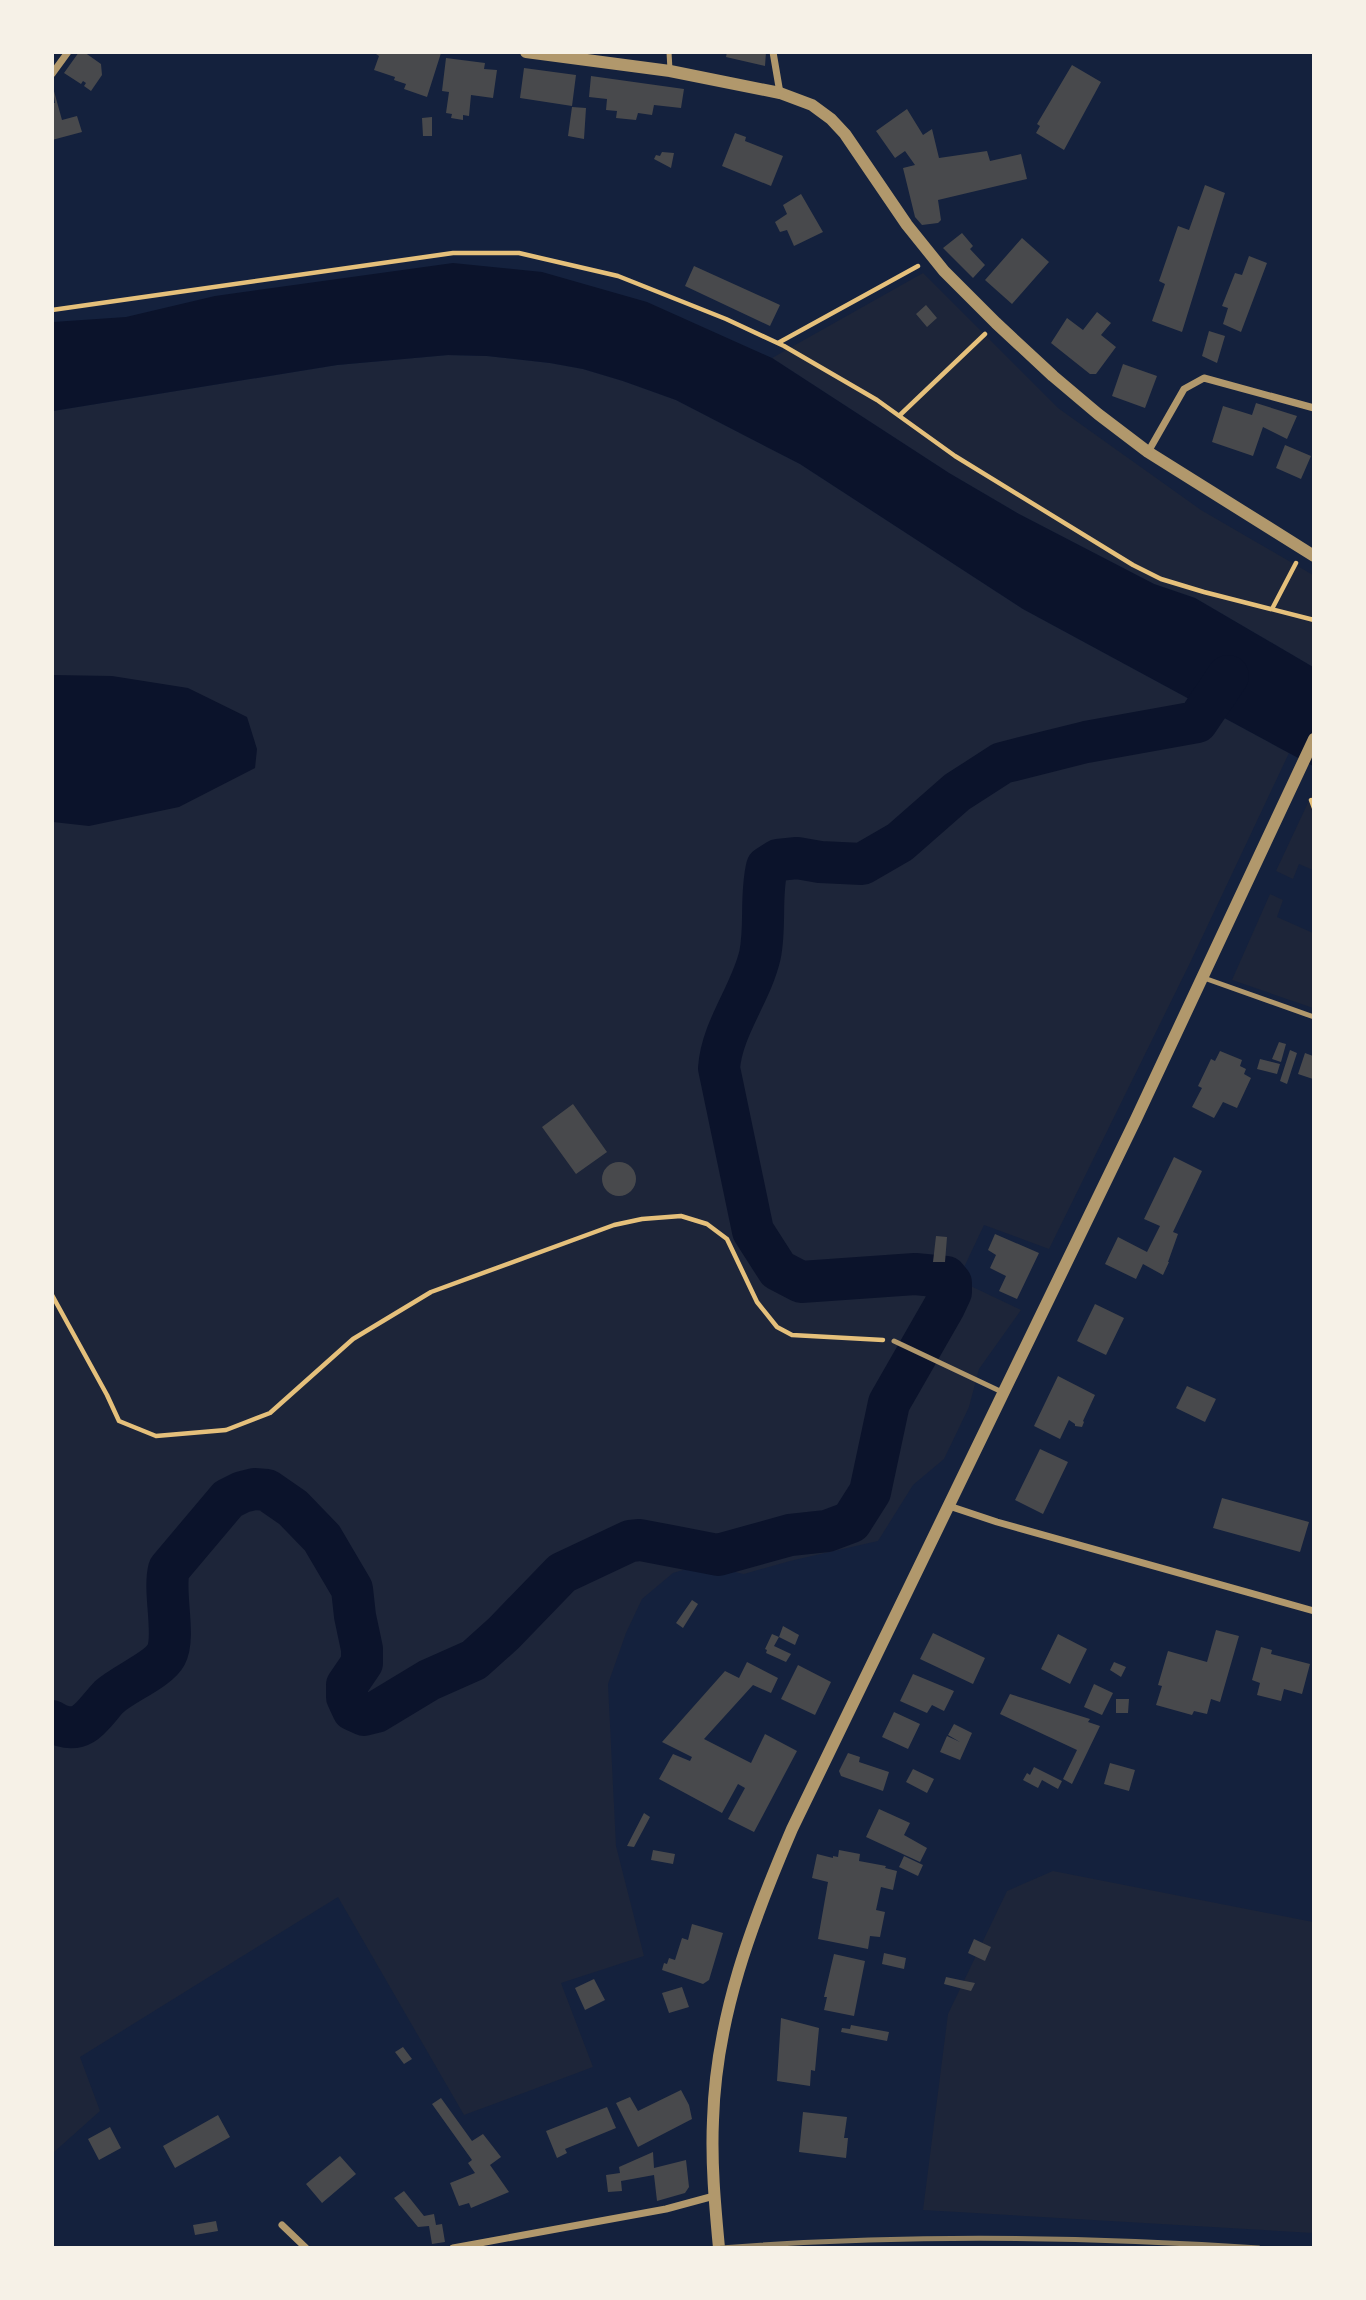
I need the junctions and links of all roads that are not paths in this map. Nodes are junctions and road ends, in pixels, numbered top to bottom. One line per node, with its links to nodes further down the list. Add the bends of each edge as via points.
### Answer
1 (68, 52): 6 (street)
2 (526, 52): 5 (street)
3 (669, 52): 5 (lane)
4 (773, 52): 7 (street)
5 (670, 71): 7 (street)
6 (52, 74)
7 (780, 93): 9 (street, via 812,105 831,119 907,225 996,323 1098,414)
8 (1314, 408): 9 (street, via 1204,378 1184,389)
9 (1149, 452): 10 (street)
10 (1308, 553)
11 (1314, 739): 12 (street)
12 (1204, 978): 13 (lane); 15 (street)
13 (1314, 1017)
14 (894, 1341): 15 (lane)
15 (1005, 1393): 16 (street)
16 (949, 1506): 17 (street); 18 (street, via 762,1898 719,2053 713,2118)
17 (1314, 1611)
18 (714, 2196): 20 (street); 22 (street)
19 (282, 2225): 21 (street)
20 (719, 2241)
21 (306, 2248)
22 (453, 2248)

